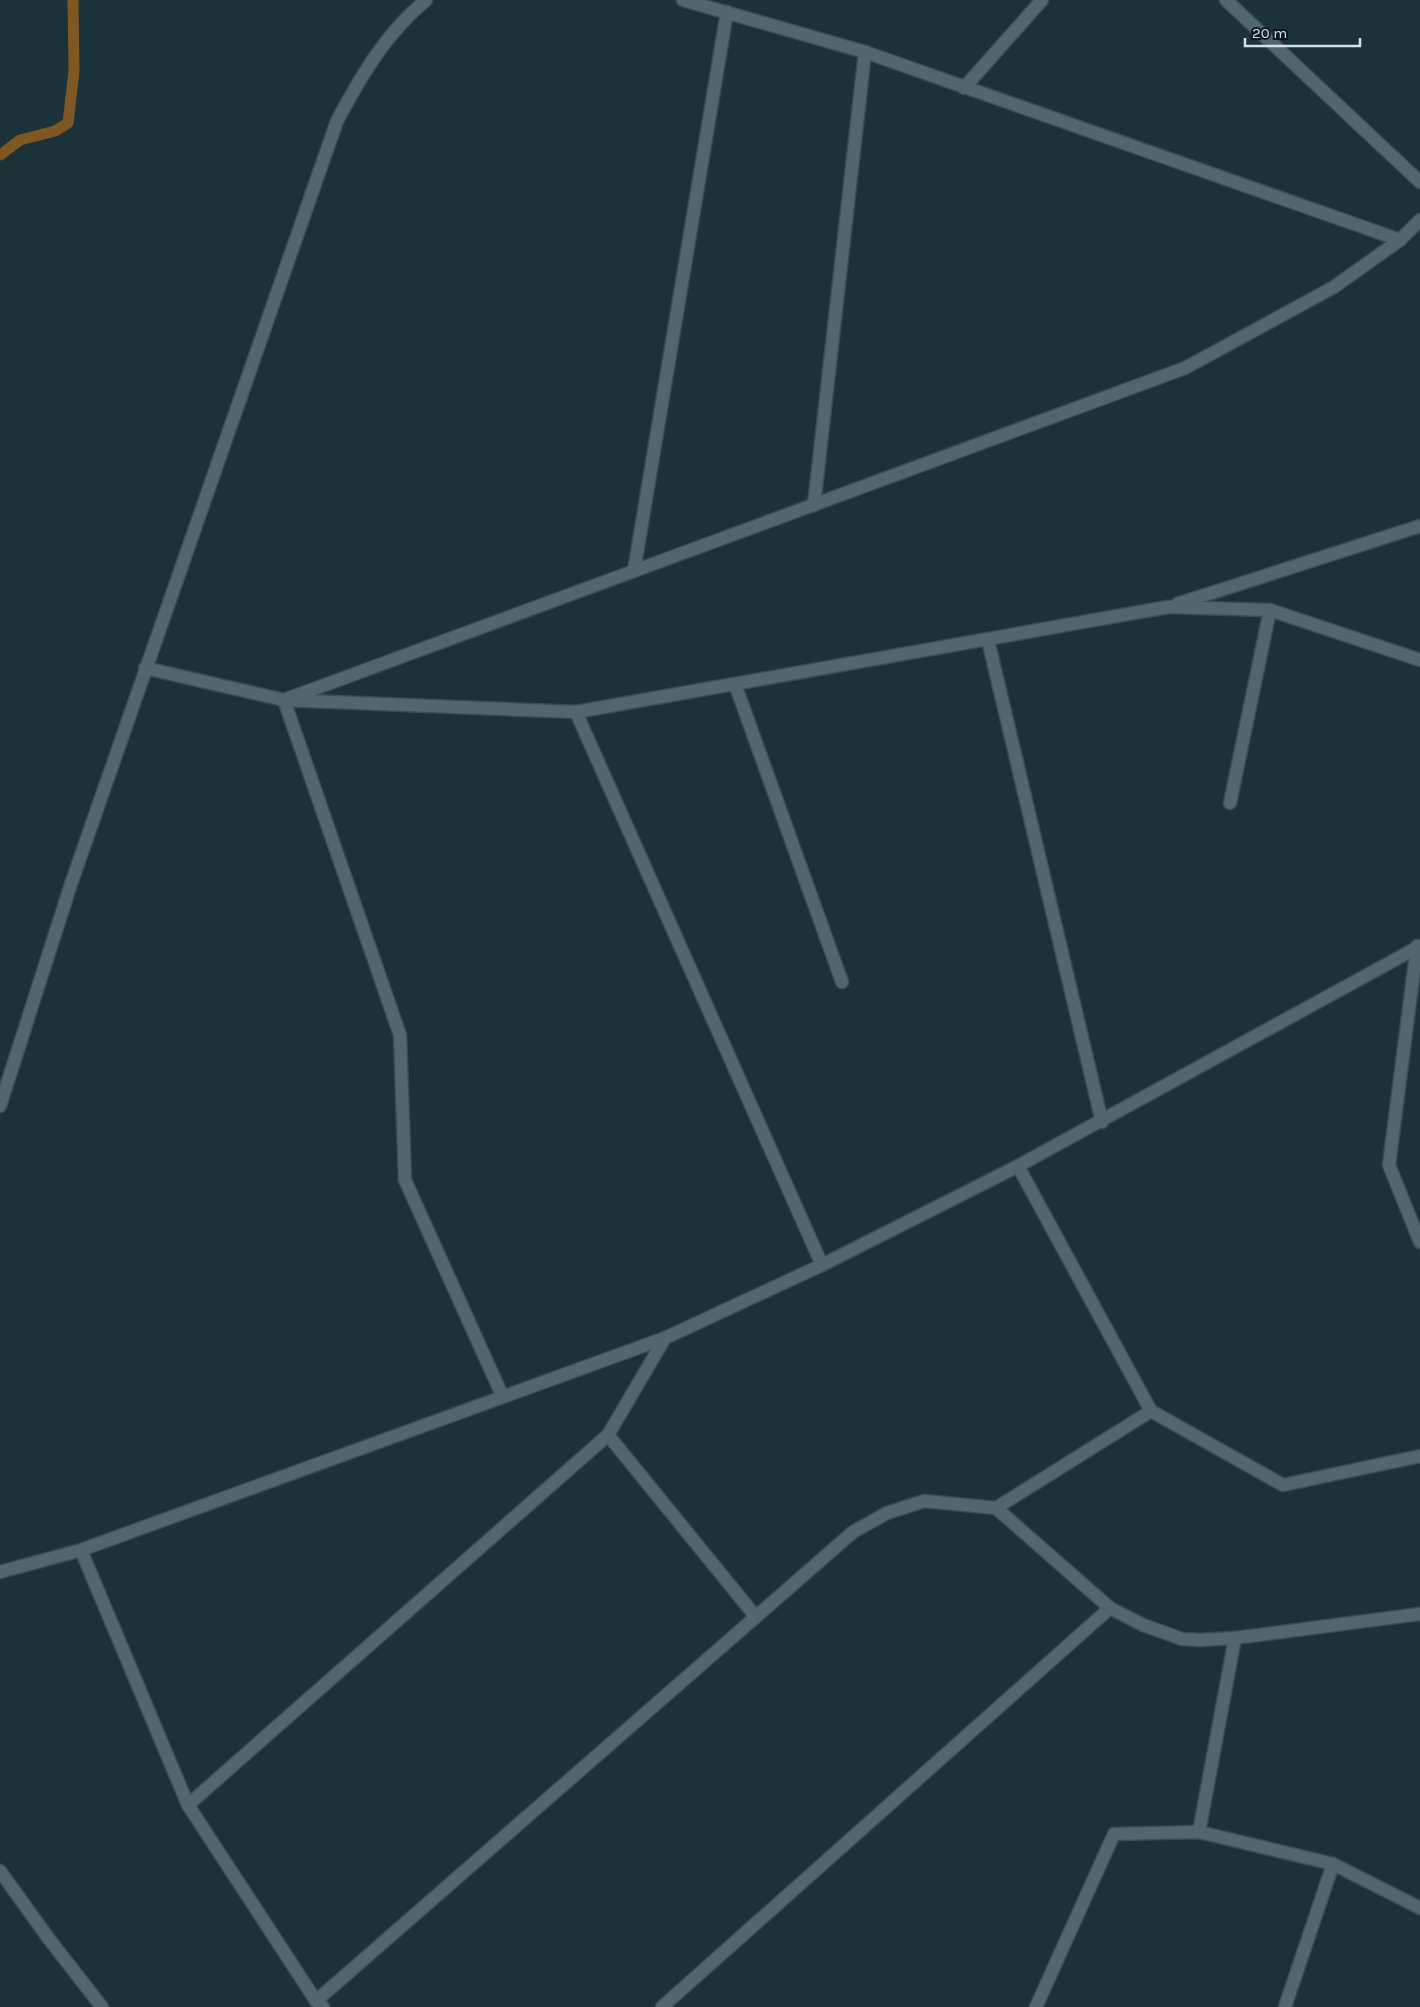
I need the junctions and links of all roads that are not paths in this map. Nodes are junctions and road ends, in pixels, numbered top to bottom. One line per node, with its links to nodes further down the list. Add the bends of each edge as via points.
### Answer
1 (426, 0): 18 (street, via 384,43 337,121)
2 (683, 0): 5 (street)
3 (1042, 0): 7 (street)
4 (1226, 0): 8 (street)
5 (727, 12): 6 (street); 13 (street)
6 (865, 52): 7 (street); 11 (street)
7 (964, 88): 10 (street)
8 (1420, 182)
9 (1420, 220): 10 (street)
10 (1400, 240): 11 (street, via 1334,287 1185,368)
11 (814, 505): 13 (street)
12 (1420, 526): 14 (street)
13 (634, 571): 20 (street)
14 (1168, 607): 15 (street); 16 (street)
15 (1270, 610): 17 (street); 22 (street)
16 (988, 640): 19 (street); 26 (street)
17 (1420, 660)
18 (145, 668): 20 (street); 25 (street)
19 (734, 684): 21 (street); 24 (street)
20 (284, 700): 21 (street); 31 (street, via 400,1035 405,1180)
21 (576, 712): 29 (street)
22 (1230, 803)
23 (1418, 946): 26 (street); 28 (street, via 1389,1165)
24 (842, 982)
25 (0, 1106)
26 (1102, 1122): 27 (street)
27 (1018, 1166): 29 (street); 32 (street)
28 (1420, 1242)
29 (822, 1266): 30 (street)
30 (665, 1338): 31 (street); 33 (street)
31 (502, 1396): 36 (street)
32 (1151, 1411): 34 (street, via 1283,1485); 35 (street)
33 (608, 1435): 40 (street); 42 (street)
34 (1420, 1456)
35 (996, 1508): 38 (street); 40 (street, via 924,1501 887,1513 853,1532)
36 (81, 1550): 37 (street); 42 (street)
37 (0, 1572)
38 (1110, 1608): 41 (street, via 1143,1625 1182,1639); 49 (street)
39 (1420, 1614): 41 (street)
40 (756, 1617): 47 (street)
41 (1235, 1638): 43 (street)
42 (188, 1805): 47 (street)
43 (1199, 1832): 44 (street); 50 (street, via 1114,1834)
44 (1333, 1864): 46 (street); 51 (street)
45 (0, 1870): 48 (street)
46 (1420, 1908)
47 (319, 2004)
48 (102, 2007)
49 (662, 2007)
50 (1036, 2007)
51 (1285, 2007)

